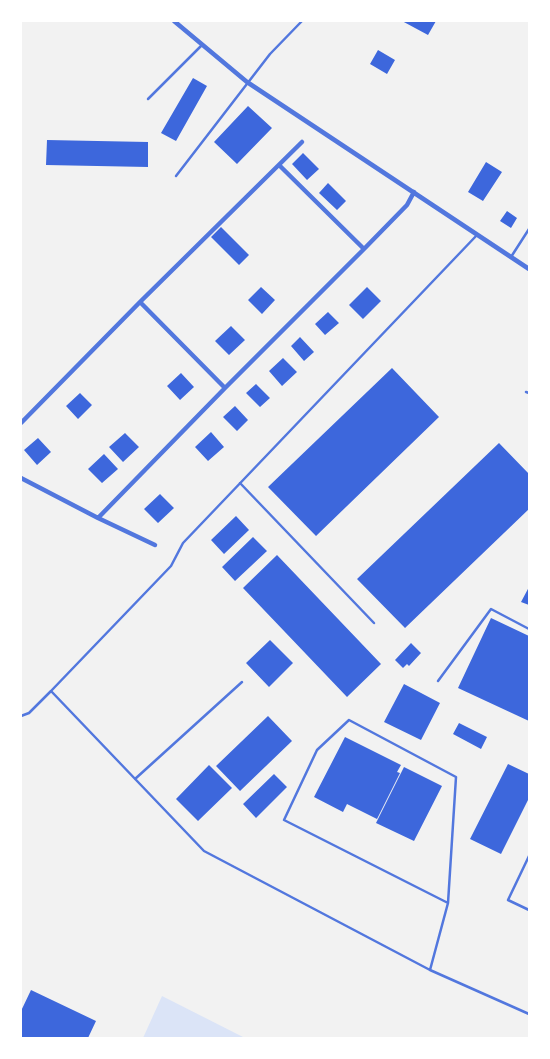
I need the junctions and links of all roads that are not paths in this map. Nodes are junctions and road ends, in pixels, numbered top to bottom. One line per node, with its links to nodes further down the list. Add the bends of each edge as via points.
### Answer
1 (174, 21): 3 (street)
2 (302, 21): 4 (lane)
3 (202, 45): 4 (street); 5 (lane)
4 (247, 82): 8 (lane); 9 (street)
5 (148, 99)
6 (302, 142): 7 (street)
7 (279, 165): 12 (street); 15 (street)
8 (176, 176)
9 (414, 192): 11 (street); 12 (street, via 407,205)
10 (529, 229): 13 (lane)
11 (477, 235): 13 (street); 19 (lane)
12 (364, 249): 16 (street)
13 (510, 258): 14 (street)
14 (529, 270)
15 (140, 302): 16 (street); 17 (street)
16 (225, 388): 20 (street)
17 (21, 423)
18 (21, 478): 20 (street)
19 (240, 483): 22 (lane); 26 (lane, via 183,543 171,566)
20 (98, 518): 21 (street)
21 (155, 545)
22 (374, 623)
23 (529, 629): 24 (lane, via 491,609)
24 (438, 681)
25 (242, 682): 28 (lane)
26 (51, 691): 27 (lane, via 29,714); 28 (lane)
27 (21, 716)
28 (135, 779): 32 (lane, via 204,851)
29 (529, 856): 31 (lane, via 508,900)
30 (448, 903): 30 (lane, via 456,777 349,720 317,750 284,820); 32 (lane)
31 (529, 910)
32 (430, 970): 33 (lane)
33 (529, 1014)

